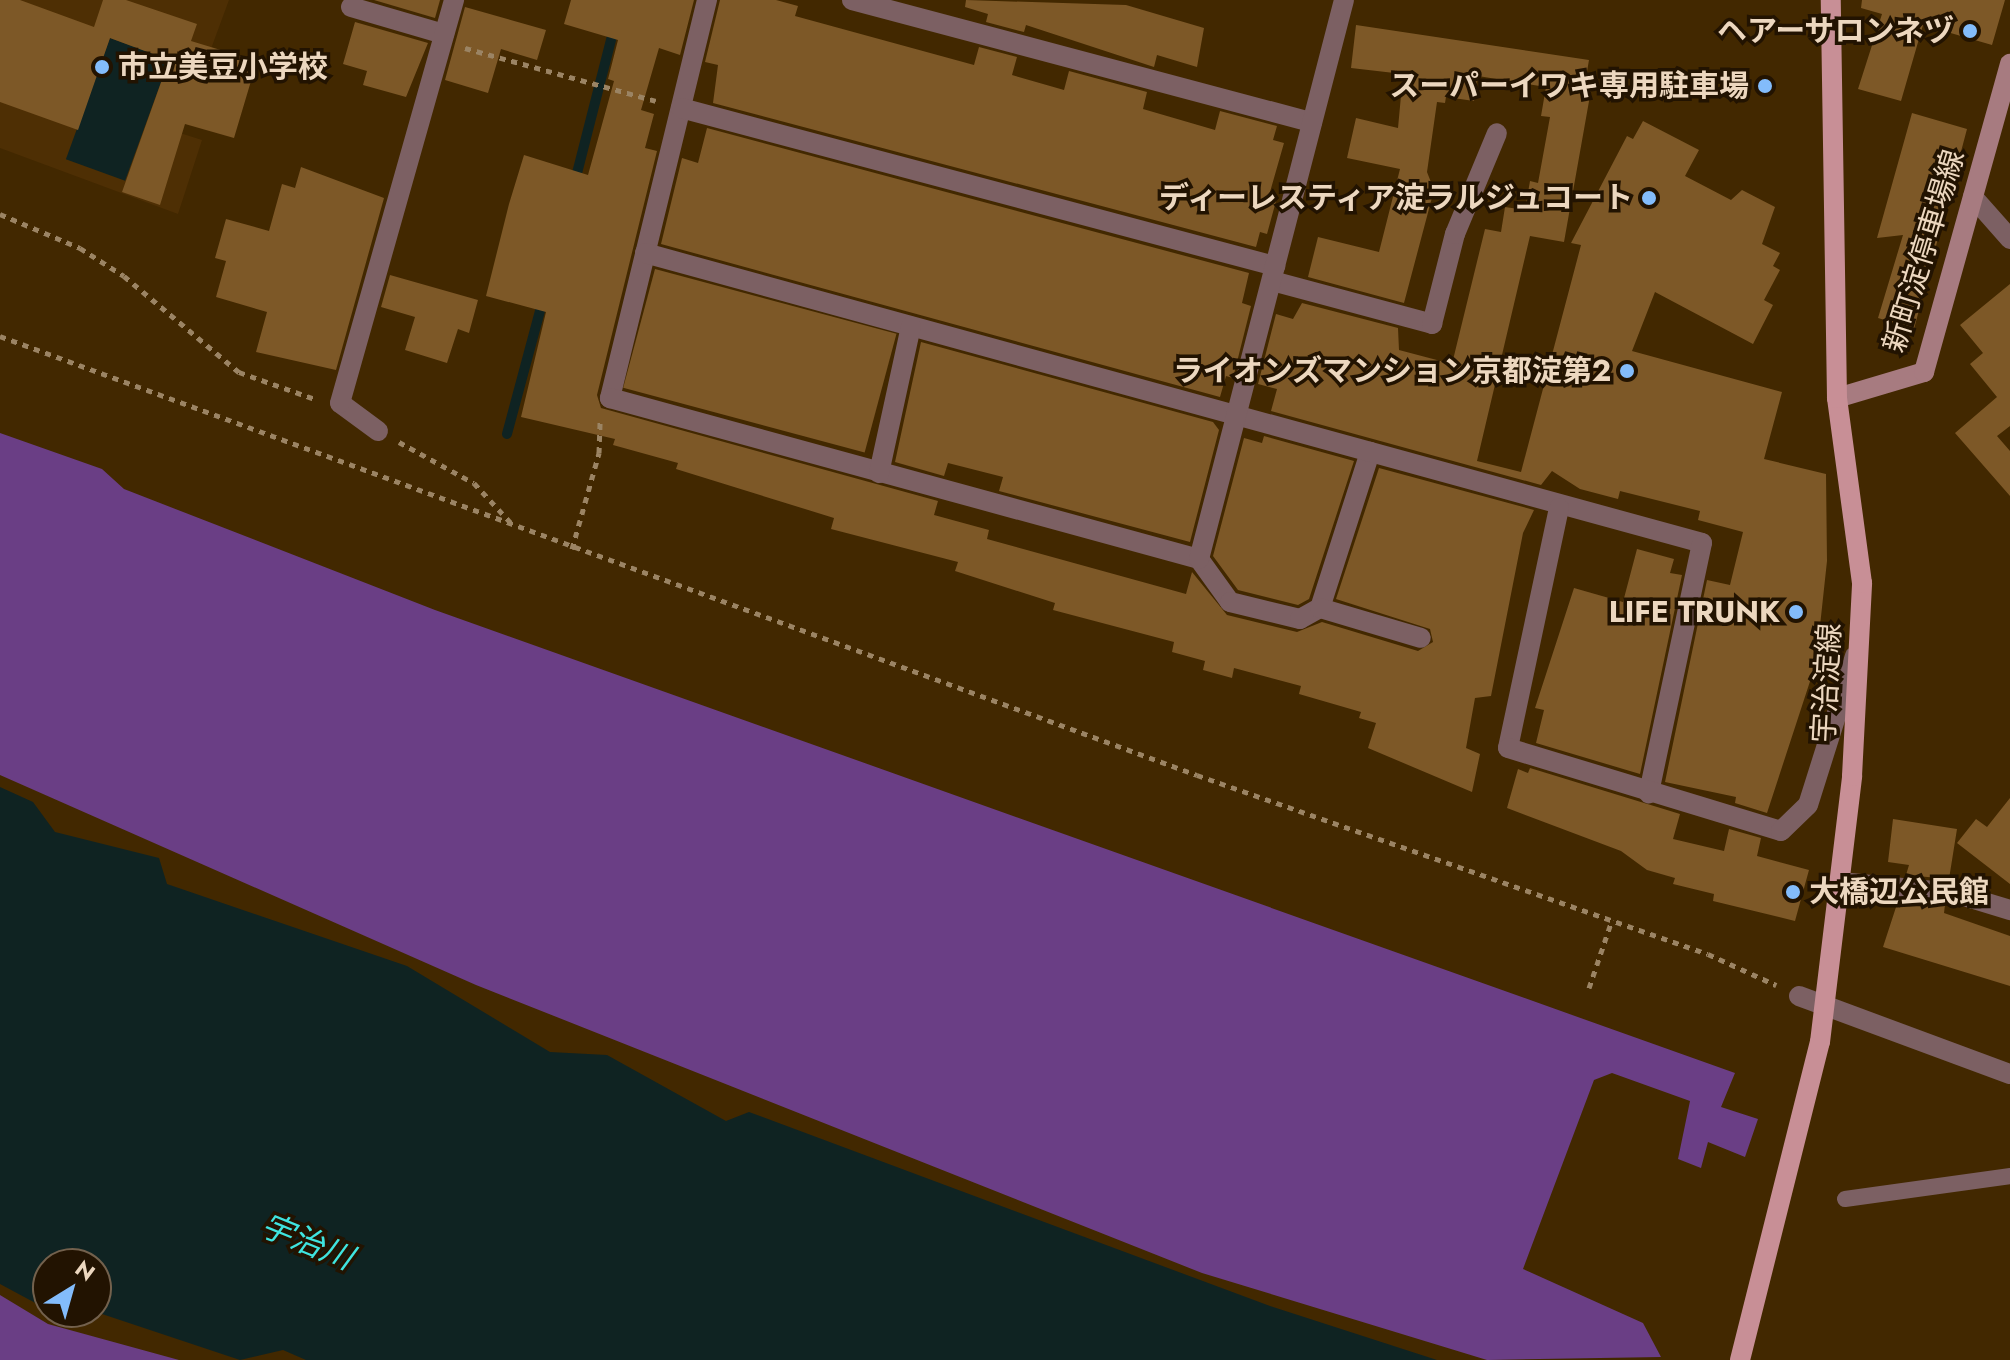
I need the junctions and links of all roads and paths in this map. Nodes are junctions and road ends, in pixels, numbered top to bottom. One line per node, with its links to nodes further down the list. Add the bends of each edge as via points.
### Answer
1 (454, 0): 7 (street)
2 (707, 0): 9 (street)
3 (852, 0): 10 (street)
4 (1344, 0): 10 (street)
5 (1831, 0): 19 (main road, 宇治淀線)
6 (351, 7): 7 (street)
7 (442, 38): 9 (path); 20 (street)
8 (2010, 64): 12 (main road, 新町淀停車場線)
9 (681, 108): 15 (street); 16 (street)
10 (1312, 122): 16 (street)
11 (1497, 133): 16 (street, via 1455,234 1432,324)
12 (1973, 197): 14 (street); 19 (main road, 新町淀停車場線, via 1924,372)
13 (0, 214): 20 (path, via 80,248 124,276 239,372)
14 (2010, 239)
15 (645, 253): 17 (street); 25 (street, via 610,398)
16 (1274, 274): 21 (street)
17 (911, 326): 21 (street); 25 (street)
18 (0, 336): 27 (path)
19 (1837, 398): 32 (main road, 宇治淀線, via 1862,583)
20 (340, 403): 22 (street)
21 (1237, 416): 23 (street); 29 (street)
22 (378, 431): 27 (path, via 474,483)
23 (1370, 452): 26 (street); 30 (street)
24 (599, 453): 28 (path)
25 (879, 473): 29 (street)
26 (1559, 508): 33 (street, via 1508,748); 33 (street, via 1702,543)
27 (516, 528): 28 (path)
28 (572, 549): 36 (path)
29 (1199, 559): 30 (street, via 1230,602 1300,619)
30 (1320, 608): 31 (street)
31 (1421, 638)
32 (1859, 645): 33 (street, via 1808,805 1781,831); 34 (main road, 宇治淀線)
33 (1649, 793)
34 (1840, 882): 35 (street, via 1954,893); 39 (main road, 宇治淀線)
35 (2010, 910)
36 (1612, 920): 37 (path); 38 (path)
37 (1589, 988)
38 (1799, 996): 39 (street)
39 (1825, 1006): 40 (street); 43 (main road, 宇治淀線, via 1802,1134)
40 (2010, 1074)
41 (2010, 1176): 42 (lane)
42 (1845, 1199)
43 (1740, 1360)

